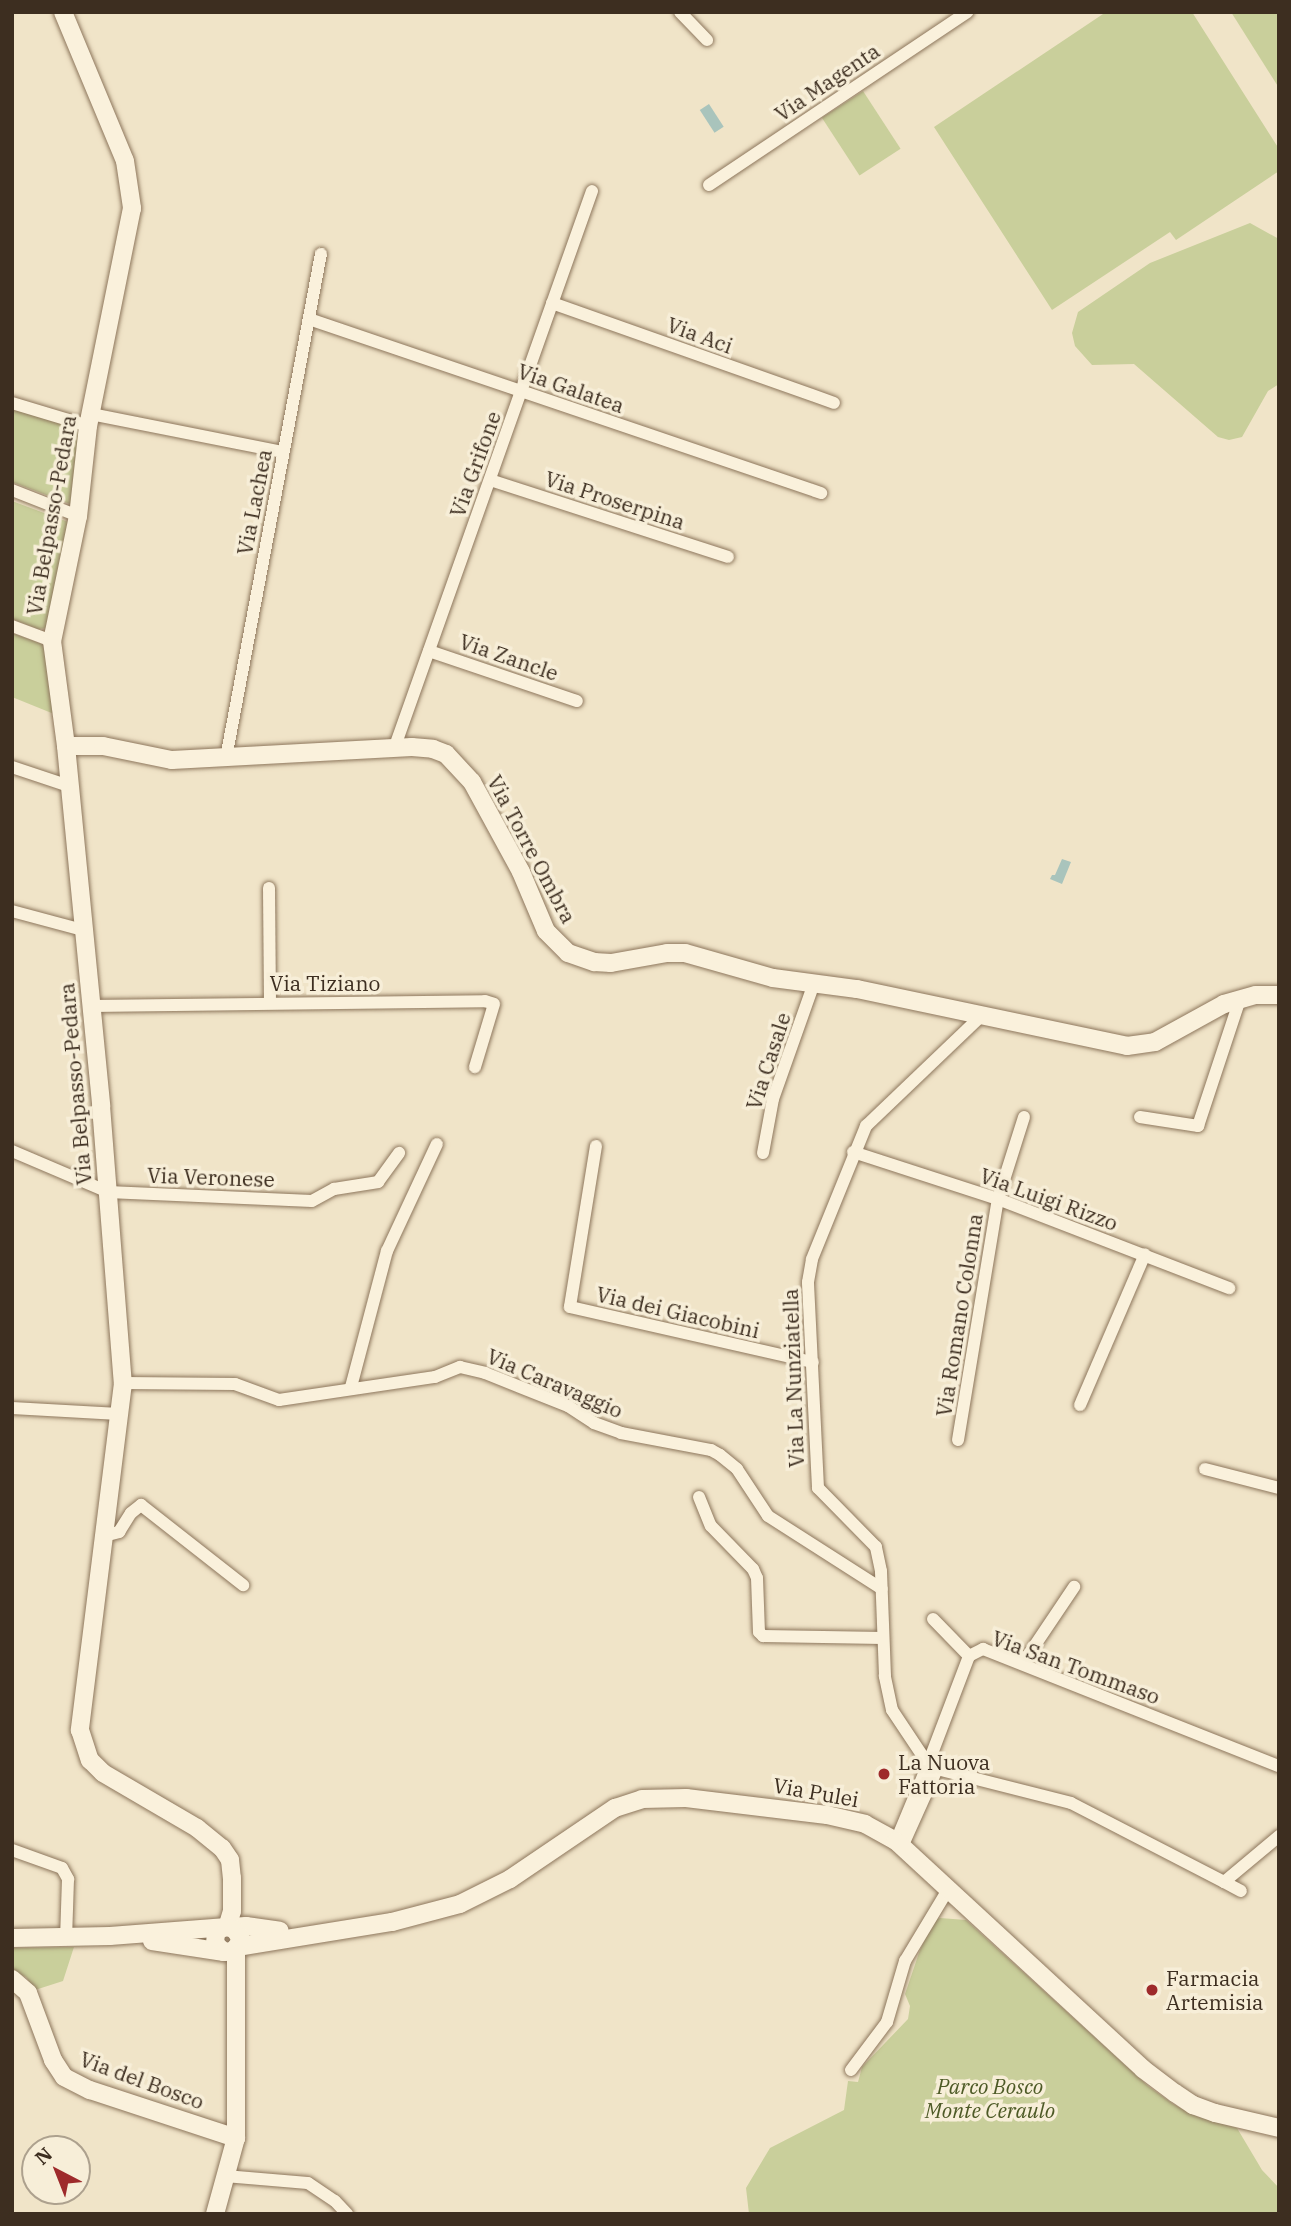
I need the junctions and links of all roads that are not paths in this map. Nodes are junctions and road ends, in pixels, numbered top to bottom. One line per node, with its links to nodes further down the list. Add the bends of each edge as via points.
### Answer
1 (62, 12): 13 (street, Via Belpasso-Pedara, via 125,161 132,208)
2 (680, 12): 4 (street)
3 (967, 12): 5 (street, Via Magenta)
4 (707, 40)
5 (709, 185)
6 (592, 191): 8 (street, Via Grifone)
7 (321, 254): 9 (street, Via Lachea)
8 (552, 303): 10 (street, Via Grifone); 12 (street, Via Aci)
9 (309, 319): 10 (street, Via Galatea); 14 (street, Via Lachea)
10 (521, 391): 15 (street, Via Grifone); 17 (street, Via Galatea)
11 (12, 403): 13 (street)
12 (834, 403)
13 (89, 420): 14 (street); 18 (street, Via Belpasso-Pedara)
14 (283, 452): 26 (street, Via Lachea)
15 (490, 480): 19 (street, Via Proserpina); 22 (street, Via Grifone)
16 (12, 490): 18 (street)
17 (821, 493)
18 (78, 516): 21 (street, Via Belpasso-Pedara)
19 (728, 557)
20 (12, 626): 21 (street)
21 (52, 641): 24 (street, Via Belpasso-Pedara)
22 (429, 651): 23 (street, Via Zancle); 25 (street, Via Grifone)
23 (577, 701)
24 (66, 746): 26 (street, Via Torre Ombra, via 103,746 172,760); 28 (street, Via Belpasso-Pedara)
25 (394, 749): 26 (street, Via Torre Ombra); 32 (street, Via Torre Ombra, via 433,749 464,771 521,872 538,919 568,953 611,963 685,953 773,978)
26 (226, 758)
27 (12, 767): 28 (street)
28 (69, 786): 31 (street, Via Belpasso-Pedara)
29 (269, 888): 35 (street)
30 (12, 911): 31 (street)
31 (83, 930): 36 (street, Via Belpasso-Pedara)
32 (814, 984): 37 (street, Via Torre Ombra); 46 (street, Via Casale, via 773,1100)
33 (1279, 995): 34 (street, Via Torre Ombra)
34 (1240, 999): 37 (street, Via Torre Ombra, via 1155,1042 1127,1046); 40 (street, via 1198,1126)
35 (270, 1002): 36 (street, Via Tiziano); 38 (street, Via Tiziano, via 485,1001 494,1004)
36 (91, 1006): 47 (street, Via Belpasso-Pedara)
37 (982, 1015): 44 (street, Via La Nunziatella, via 866,1126)
38 (475, 1067)
39 (1024, 1116): 48 (street, Via Romano Colonna)
40 (1140, 1117)
41 (437, 1144): 53 (street, via 387,1251)
42 (596, 1146): 51 (street, Via dei Giacobini, via 570,1307)
43 (12, 1151): 47 (street, Via Veronese)
44 (853, 1152): 48 (street, Via Luigi Rizzo); 51 (street, Via La Nunziatella, via 812,1259 808,1282)
45 (399, 1153): 47 (street, Via Veronese, via 378,1182 334,1189 312,1200)
46 (763, 1153)
47 (108, 1192): 52 (street, Via Belpasso-Pedara)
48 (998, 1199): 49 (street, Via Luigi Rizzo); 57 (street, Via Romano Colonna)
49 (1145, 1254): 50 (street, Via Luigi Rizzo); 54 (street)
50 (1229, 1288)
51 (813, 1362): 64 (street, Via La Nunziatella, via 818,1488 873,1541)
52 (123, 1383): 53 (street, Via Caravaggio, via 235,1384 278,1400); 56 (street, Via Belpasso-Pedara)
53 (351, 1387): 64 (street, Via Caravaggio, via 435,1377 460,1367 568,1406 621,1433 711,1450 737,1469 768,1516)
54 (1080, 1405)
55 (12, 1408): 56 (street)
56 (119, 1414): 61 (street, Via Belpasso-Pedara)
57 (958, 1440)
58 (1205, 1469): 59 (street)
59 (1279, 1488)
60 (699, 1497): 66 (street, via 711,1526 757,1578 763,1636)
61 (104, 1536): 62 (street, via 119,1532 141,1505); 80 (street, Via Belpasso-Pedara, via 80,1730 90,1760 103,1773 213,1839 230,1860)
62 (243, 1586)
63 (1074, 1587): 68 (street)
64 (882, 1589): 66 (street, Via La Nunziatella)
65 (933, 1619): 67 (street)
66 (883, 1638): 69 (street, Via La Nunziatella, via 892,1710)
67 (969, 1656): 68 (street, Via San Tommaso, via 983,1649); 69 (street, Via San Tommaso)
68 (1023, 1663): 70 (street, Via San Tommaso)
69 (933, 1766): 72 (street); 74 (street, via 1071,1803)
70 (1279, 1766)
71 (1279, 1836): 74 (street)
72 (899, 1844): 75 (street, Via Pulei); 80 (street, Via Pulei, via 865,1824 827,1815 686,1798 642,1799 615,1808 510,1879 460,1904 393,1922 312,1933 263,1930)
73 (12, 1850): 79 (street, via 62,1868 68,1879)
74 (1224, 1882): 76 (street)
75 (948, 1888): 82 (street, via 905,1961 887,2022); 83 (street, Via Pulei, via 1143,2069 1175,2093 1215,2113)
76 (1241, 1891)
77 (110, 1936): 79 (street); 80 (street); 80 (street)
78 (12, 1938): 79 (street)
79 (66, 1938)
80 (228, 1939): 84 (street, Via Belpasso-Pedara, via 239,2105)
81 (12, 1979): 84 (street, Via del Bosco, via 28,1993 52,2060 64,2077 90,2090)
82 (851, 2070)
83 (1279, 2128)
84 (236, 2138): 85 (street)
85 (226, 2176): 86 (street); 87 (street, via 308,2183)
86 (215, 2214)
87 (347, 2214)

